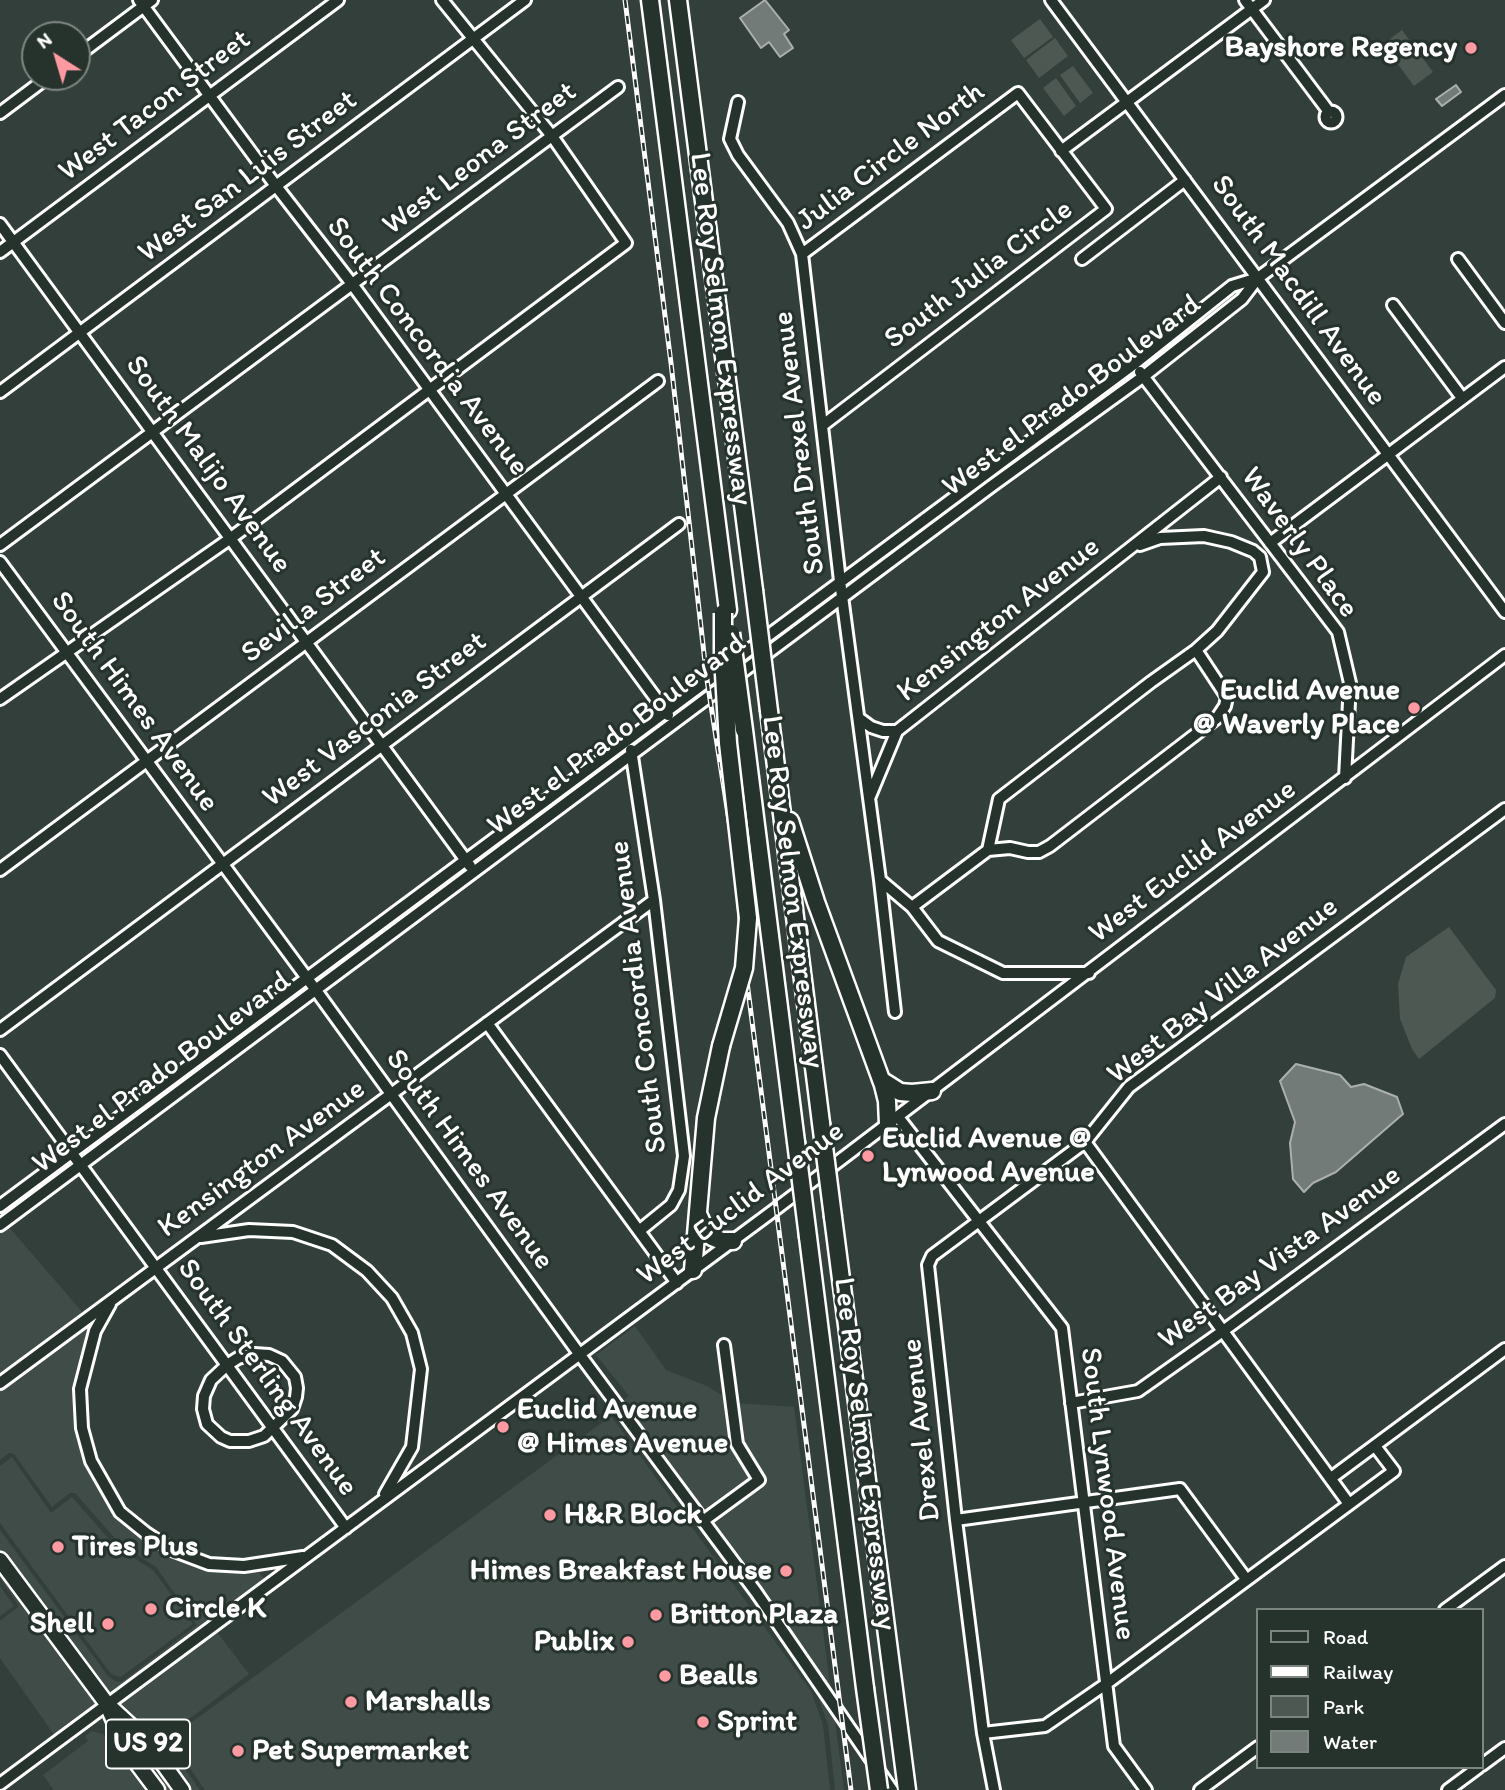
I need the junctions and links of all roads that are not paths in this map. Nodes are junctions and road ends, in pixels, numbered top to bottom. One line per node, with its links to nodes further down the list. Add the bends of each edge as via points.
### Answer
1 (338, 0): 15 (street, West Tacon Street)
2 (442, 0): 10 (street)
3 (524, 0): 10 (street, West San Luis Street)
4 (650, 0): 59 (highway, Lee Roy Selmon Expressway)
5 (678, 0): 75 (highway, Lee Roy Selmon Expressway, bridge)
6 (1051, 0): 17 (street, South Macdill Avenue)
7 (1264, 0): 9 (street)
8 (145, 2): 11 (street); 15 (street, South Concordia Avenue)
9 (1248, 5): 17 (street); 18 (street)
10 (473, 39): 20 (street); 23 (street, West San Luis Street)
11 (91, 44)
12 (618, 87): 20 (street, West Leona Street)
13 (29, 91): 19 (street)
14 (1505, 95): 30 (street, West el Prado Boulevard)
15 (210, 96): 23 (street, South Concordia Avenue); 25 (street, West Tacon Street)
16 (738, 102): 27 (street, South Drexel Avenue, via 730,139 788,223)
17 (1127, 103): 21 (street); 22 (street, South Macdill Avenue)
18 (1329, 112)
19 (0, 113)
20 (552, 136): 31 (street, West Leona Street); 39 (street, via 625,243)
21 (1061, 150): 27 (street, Julia Circle North, via 1018,93); 42 (street, South Julia Circle, via 1106,209)
22 (1185, 180): 28 (street); 30 (street, South Macdill Avenue)
23 (276, 186): 31 (street, South Concordia Avenue); 34 (street, West San Luis Street)
24 (0, 224): 25 (street, South Malijo Avenue)
25 (13, 242): 26 (street, West Tacon Street); 34 (street, South Malijo Avenue)
26 (0, 252)
27 (802, 254): 42 (street, South Drexel Avenue)
28 (1082, 259)
29 (1458, 259): 33 (street)
30 (1258, 278): 35 (street, West el Prado Boulevard, via 1232,286); 37 (street, West el Prado Boulevard, via 1242,299); 44 (street, South Macdill Avenue)
31 (352, 284): 39 (street, South Concordia Avenue); 43 (street, West Leona Street)
32 (1393, 305): 41 (street)
33 (1505, 323)
34 (80, 332): 40 (street, West San Luis Street); 43 (street, South Malijo Avenue)
35 (1134, 364): 37 (street, Waverly Place); 45 (street, West el Prado Boulevard)
36 (1505, 367): 41 (street)
37 (1144, 376): 46 (street, Waverly Place); 47 (street, West el Prado Boulevard)
38 (658, 381): 48 (street, Sevilla Street)
39 (429, 390): 48 (street, South Concordia Avenue); 50 (street)
40 (0, 392)
41 (1462, 398): 44 (street)
42 (823, 425): 56 (street, South Drexel Avenue)
43 (153, 432): 50 (street, South Malijo Avenue); 51 (street, West Leona Street)
44 (1388, 454): 52 (street); 60 (street, South Macdill Avenue)
45 (985, 474): 47 (street); 56 (street, West el Prado Boulevard)
46 (1221, 477): 52 (street, Waverly Place); 53 (street, Kensington Avenue)
47 (993, 485): 58 (street, West el Prado Boulevard)
48 (505, 494): 57 (street, South Concordia Avenue); 61 (street, Sevilla Street)
49 (679, 524): 57 (street, West Vasconia Street)
50 (231, 538): 61 (street, South Malijo Avenue); 63 (street)
51 (0, 545)
52 (1272, 545): 54 (street); 74 (street, Waverly Place, via 1338,632 1350,683)
53 (1131, 548): 54 (street, Kensington Avenue, via 1160,538 1205,536 1231,542); 69 (street, Kensington Avenue)
54 (1260, 557): 62 (street, via 1263,572 1217,631)
55 (0, 562): 63 (street, South Himes Avenue)
56 (840, 581): 58 (street, South Drexel Avenue); 66 (street, West el Prado Boulevard)
57 (581, 597): 66 (street, South Concordia Avenue); 71 (street, West Vasconia Street)
58 (843, 598): 67 (street, South Drexel Avenue); 68 (street, West el Prado Boulevard)
59 (726, 607): 105 (highway, bridge, via 727,724 748,918 744,968 706,1118); 146 (highway, Lee Roy Selmon Expressway, bridge)
60 (1505, 612)
61 (307, 642): 71 (street, South Malijo Avenue); 73 (street, Sevilla Street)
62 (1196, 650): 78 (street, via 999,799); 78 (street, via 1227,697 1217,718 1050,846 1038,852)
63 (67, 652): 65 (street); 73 (street, South Himes Avenue)
64 (1505, 655): 74 (street, West Euclid Avenue)
65 (0, 699)
66 (665, 712): 68 (street, South Concordia Avenue); 70 (street, West el Prado Boulevard)
67 (860, 719): 69 (street, Kensington Avenue, via 883,731); 76 (street, South Drexel Avenue)
68 (674, 723): 72 (street, West el Prado Boulevard)
69 (897, 731): 76 (street, Kensington Avenue)
70 (627, 741): 72 (street, South Concordia Avenue); 79 (street, West el Prado Boulevard)
71 (382, 745): 79 (street, South Malijo Avenue); 80 (street, West Vasconia Street)
72 (633, 755): 82 (street, West el Prado Boulevard); 84 (street, South Concordia Avenue)
73 (146, 761): 80 (street, South Himes Avenue); 81 (street, Sevilla Street)
74 (1345, 778): 86 (street, West Euclid Avenue)
75 (778, 785): 96 (highway); 148 (highway, Lee Roy Selmon Expressway, bridge)
76 (869, 799): 83 (street, South Drexel Avenue)
77 (1505, 809): 101 (street, West Bay Villa Avenue, via 1129,1087)
78 (988, 850): 85 (street)
79 (467, 861): 82 (street, South Malijo Avenue); 87 (street, West el Prado Boulevard)
80 (223, 864): 87 (street, South Himes Avenue); 91 (street, West Vasconia Street)
81 (0, 870)
82 (474, 872): 88 (street, West el Prado Boulevard)
83 (880, 880): 85 (street); 89 (street)
84 (654, 900): 90 (street, Kensington Avenue); 108 (street, South Concordia Avenue, via 684,1156 679,1190 671,1205)
85 (912, 906): 86 (street, via 938,941 1003,973)
86 (1089, 973): 97 (street, West Euclid Avenue)
87 (307, 979): 88 (street, South Himes Avenue); 93 (street, West el Prado Boulevard)
88 (315, 989): 95 (street, West el Prado Boulevard); 98 (street, South Himes Avenue)
89 (895, 1012)
90 (487, 1023): 98 (street, Kensington Avenue); 108 (street)
91 (0, 1030)
92 (0, 1055): 94 (street, South Sterling Avenue)
93 (194, 1063): 95 (street); 102 (street, West el Prado Boulevard)
94 (4, 1069): 102 (street, South Sterling Avenue)
95 (202, 1073): 103 (street, West el Prado Boulevard)
96 (881, 1080): 97 (highway, via 900,1091); 99 (highway)
97 (932, 1091): 99 (street, West Euclid Avenue)
98 (391, 1094): 109 (street, Kensington Avenue); 118 (street, South Himes Avenue)
99 (893, 1120): 106 (street); 110 (street, West Euclid Avenue)
100 (1505, 1124): 115 (street, West Bay Vista Avenue)
101 (1085, 1142): 106 (street, West Bay Villa Avenue); 115 (street)
102 (72, 1152): 103 (street, South Sterling Avenue); 104 (street, West el Prado Boulevard)
103 (82, 1164): 107 (street, West el Prado Boulevard); 111 (street, South Sterling Avenue)
104 (0, 1206)
105 (699, 1216): 110 (highway, via 712,1237); 112 (highway)
106 (980, 1220): 121 (street, South Lynwood Avenue, via 1062,1328); 128 (street, Drexel Avenue, via 940,1248 928,1265)
107 (0, 1225)
108 (639, 1231): 113 (street)
109 (198, 1237): 111 (street, Kensington Avenue); 125 (street, via 249,1230 293,1232 332,1245 367,1271 392,1298 412,1333 422,1369 412,1447)
110 (733, 1241): 112 (street, West Euclid Avenue)
111 (156, 1268): 114 (street, Kensington Avenue); 119 (street, South Sterling Avenue)
112 (694, 1270): 113 (street, West Euclid Avenue)
113 (677, 1283): 118 (street, West Euclid Avenue)
114 (111, 1301): 120 (street, Kensington Avenue); 131 (street, via 96,1331 80,1389 82,1428 91,1461 120,1512 172,1550 209,1564 244,1566)
115 (1223, 1332): 121 (street, West Bay Vista Avenue, via 1138,1391); 124 (street)
116 (724, 1345): 129 (street, via 737,1444 759,1480)
117 (1505, 1349): 123 (street)
118 (580, 1355): 125 (street, West Euclid Avenue); 129 (street, South Himes Avenue)
119 (227, 1365): 122 (street, South Sterling Avenue); 122 (street, via 254,1353 269,1355 282,1361 295,1377 298,1388 292,1409); 122 (street, via 211,1380 204,1396 207,1424 221,1437 239,1442)
120 (0, 1383)
121 (1071, 1404): 126 (street, South Lynwood Avenue)
122 (273, 1429): 130 (street, South Sterling Avenue)
123 (1375, 1446): 124 (street); 127 (street, via 1394,1471)
124 (1331, 1478): 127 (street)
125 (380, 1502): 130 (street, West Euclid Avenue)
126 (1083, 1503): 128 (street); 134 (street, via 1180,1489); 136 (street, South Lynwood Avenue)
127 (1349, 1504): 134 (street)
128 (956, 1520): 138 (street, Drexel Avenue)
129 (703, 1521): 147 (street, South Himes Avenue)
130 (346, 1528): 131 (street, West Euclid Avenue)
131 (306, 1557): 137 (street, West Euclid Avenue)
132 (0, 1560): 137 (main road, US 92)
133 (1505, 1566): 135 (street)
134 (1246, 1579): 136 (street)
135 (1448, 1608)
136 (1106, 1684): 138 (street, via 1045,1726); 150 (street, South Lynwood Avenue, via 1114,1745)
137 (107, 1704): 143 (street, West Euclid Avenue); 144 (main road, US 92, via 127,1750); 145 (main road, US 92, via 146,1740)
138 (983, 1733): 149 (street, Drexel Avenue)
139 (1256, 1748): 151 (street)
140 (1505, 1748): 141 (street)
141 (1484, 1764)
142 (1477, 1769): 152 (street)
143 (0, 1784)
144 (157, 1790)
145 (182, 1790)
146 (879, 1790)
147 (892, 1790)
148 (907, 1790)
149 (994, 1790)
150 (1146, 1790)
151 (1200, 1790)
152 (1448, 1790)

